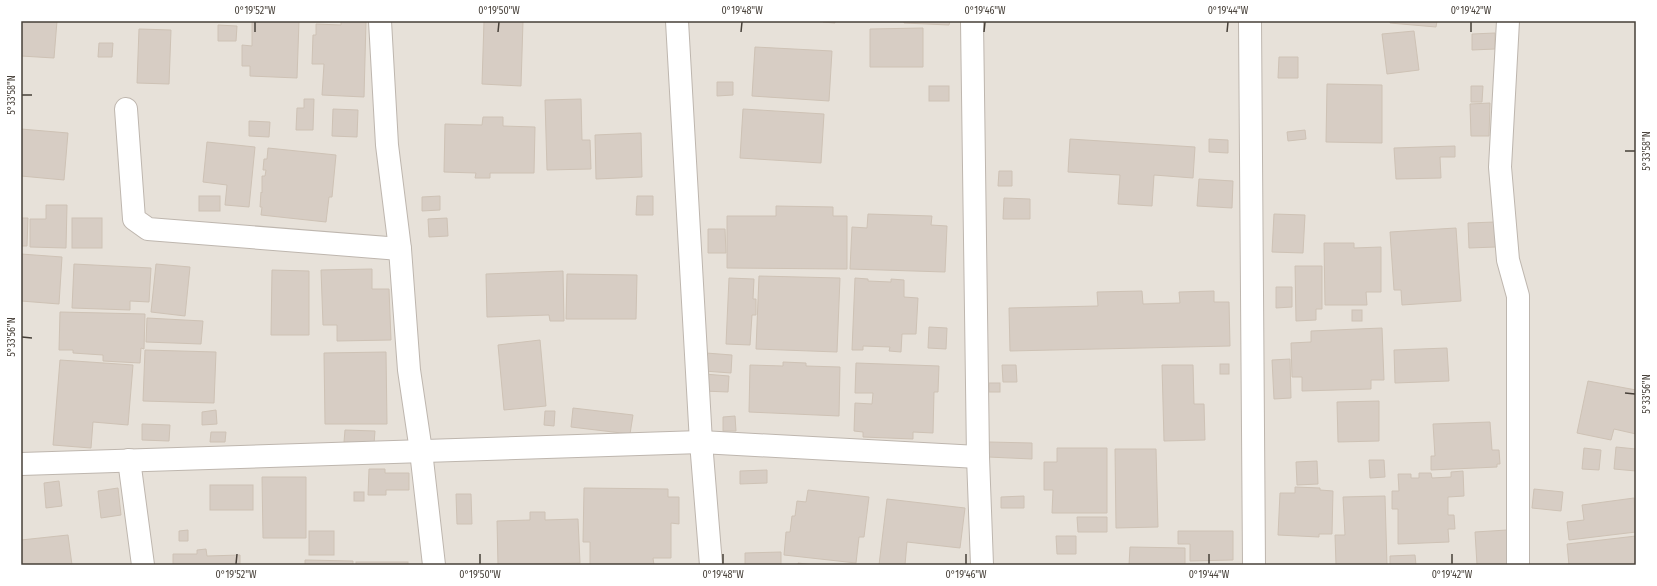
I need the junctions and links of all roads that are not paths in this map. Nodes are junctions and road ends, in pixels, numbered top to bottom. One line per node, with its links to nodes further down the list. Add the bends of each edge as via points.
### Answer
1 (380, 21): 7 (street, via 387,145)
2 (677, 21): 8 (street)
3 (972, 21): 10 (street)
4 (1250, 21): 17 (street)
5 (1508, 21): 18 (street, via 1500,167 1508,260 1518,296)
6 (126, 109): 7 (street, via 134,219 148,229)
7 (400, 249): 9 (street, via 409,370)
8 (701, 442): 9 (street); 10 (street); 15 (street)
9 (421, 451): 11 (street); 14 (street)
10 (978, 457): 16 (street)
11 (130, 460): 12 (street); 13 (street)
12 (21, 464)
13 (143, 565)
14 (434, 565)
15 (711, 565)
16 (982, 565)
17 (1254, 565)
18 (1518, 565)

